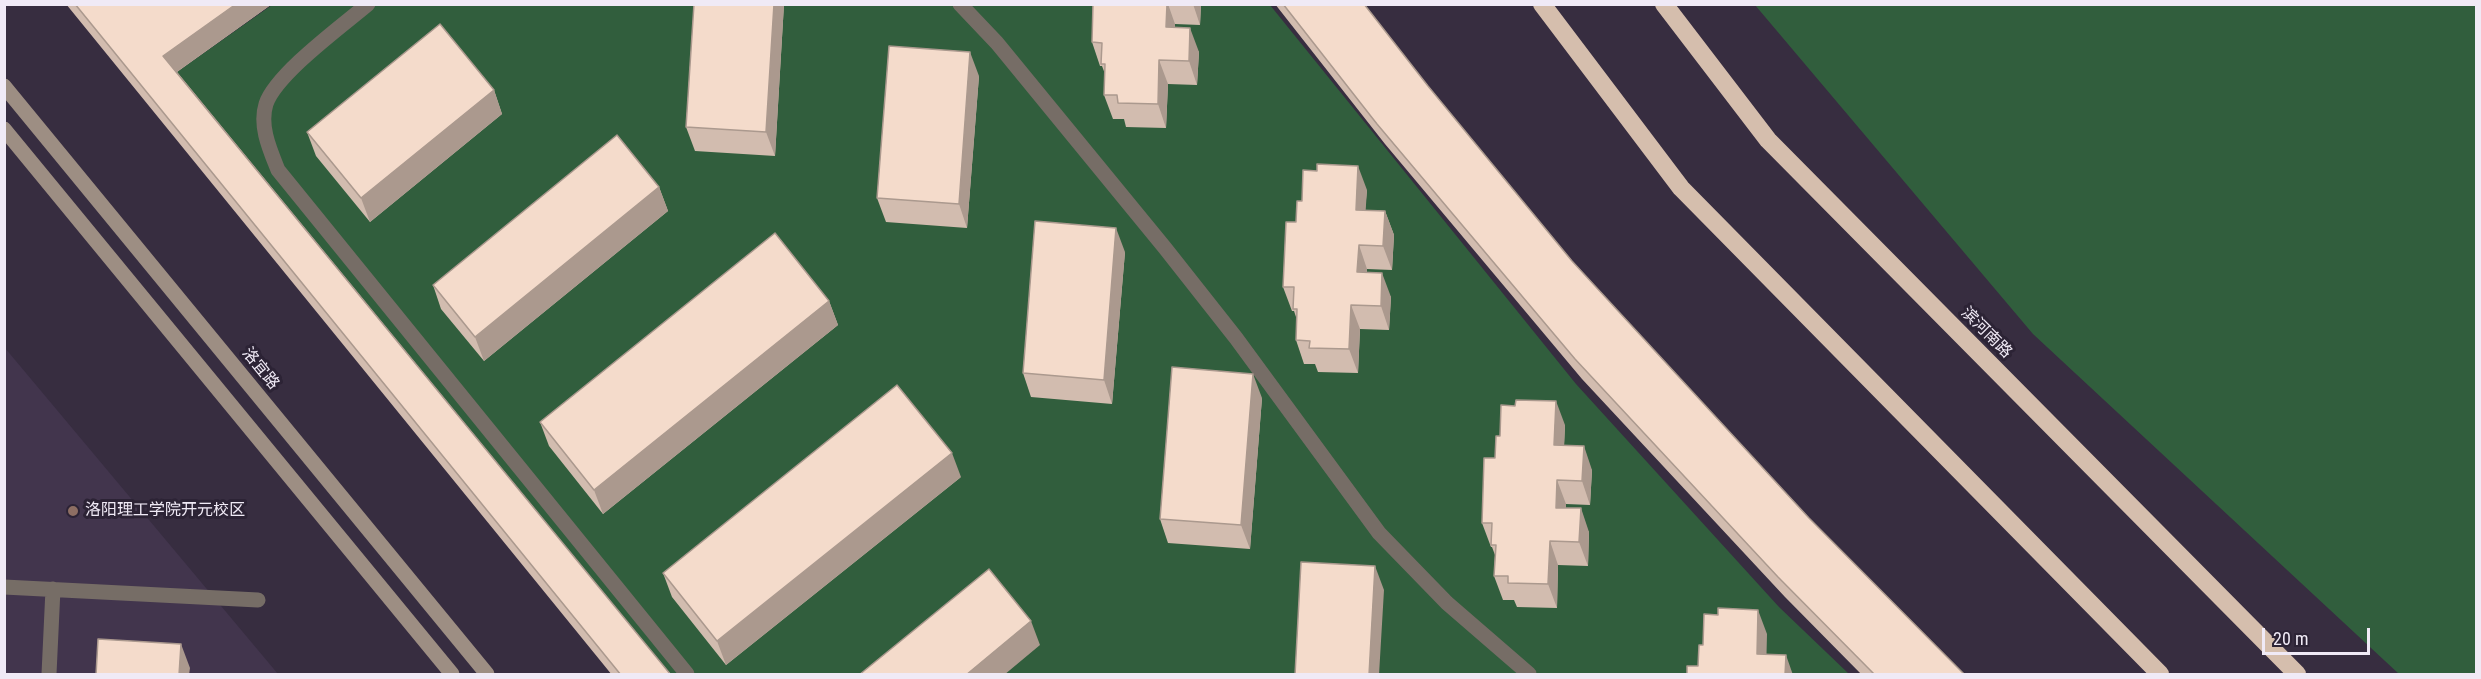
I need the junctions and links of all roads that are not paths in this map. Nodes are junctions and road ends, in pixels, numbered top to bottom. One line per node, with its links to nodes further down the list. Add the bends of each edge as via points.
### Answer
1 (368, 4): 13 (lane, via 292,68 266,104 265,138 278,170)
2 (960, 4): 14 (lane, via 997,43 1166,248 1378,532 1447,603)
3 (1542, 4): 15 (highway, via 1681,188)
4 (1664, 4): 16 (highway, 滨河南路, via 1768,140)
5 (4, 86): 12 (street, 洛宜路)
6 (4, 129): 11 (street)
7 (4, 587): 8 (lane)
8 (53, 589): 9 (lane); 10 (lane)
9 (258, 600)
10 (49, 675)
11 (452, 675)
12 (487, 675)
13 (687, 675)
14 (1529, 675)
15 (2160, 675)
16 (2296, 675)

